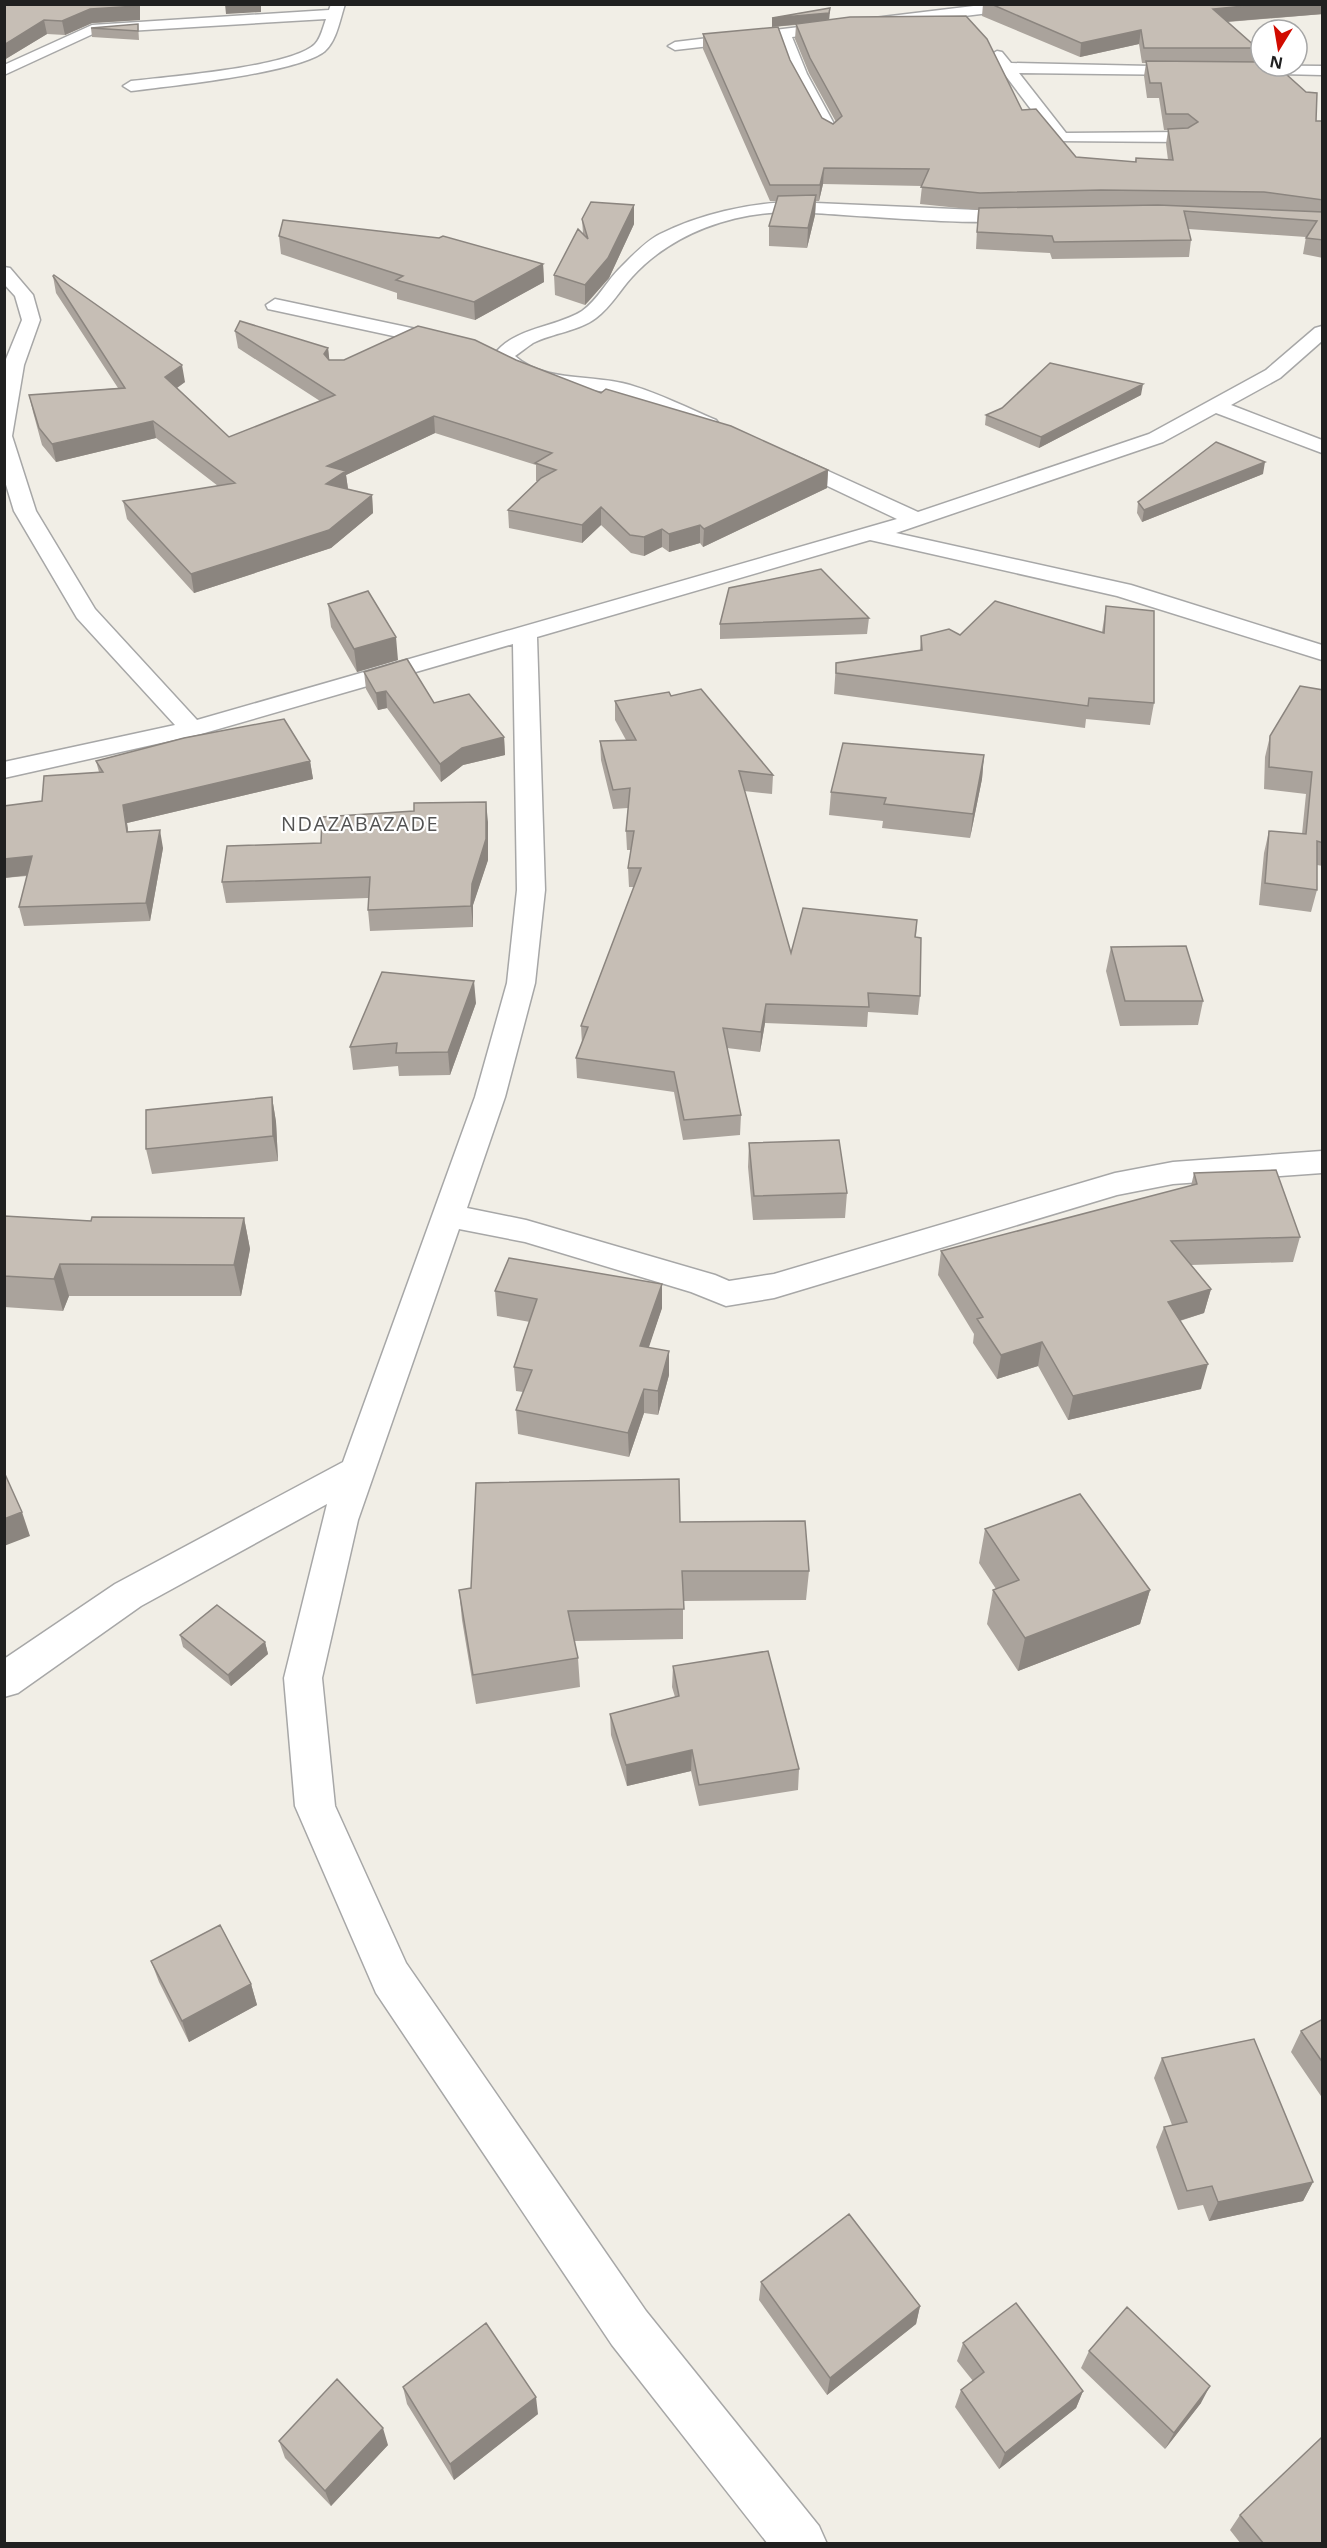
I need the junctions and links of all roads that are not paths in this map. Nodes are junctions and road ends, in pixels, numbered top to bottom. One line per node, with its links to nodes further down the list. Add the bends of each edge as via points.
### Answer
1 (1030, 4): 2 (street)
2 (951, 8): 4 (street); 5 (street)
3 (336, 9): 9 (street, via 92,29); 11 (street, via 320,48 307,56)
4 (972, 28)
5 (784, 34): 7 (street); 12 (street, via 799,74)
6 (987, 44): 8 (street)
7 (675, 46)
8 (1008, 68): 10 (street); 13 (street, via 1061,138)
9 (4, 71)
10 (1323, 71)
11 (130, 87)
12 (831, 133)
13 (1185, 137)
14 (1041, 216): 20 (street, via 974,218 792,207 761,208 702,223 664,239 626,272 586,316 527,339)
15 (4, 272): 23 (street, via 24,295 31,320 14,365)
16 (275, 305): 18 (street)
17 (1323, 332): 21 (street, via 1273,374)
18 (417, 334): 19 (street); 20 (street)
19 (383, 348)
20 (502, 356): 22 (street, via 524,371 621,389)
21 (1215, 406): 25 (street); 27 (street, via 1156,438)
22 (727, 432)
23 (4, 433)
24 (4, 440): 31 (street, via 25,511 85,612)
25 (1323, 447)
26 (768, 450): 27 (street)
27 (917, 520): 28 (street)
28 (869, 533): 29 (street); 30 (street, via 1123,590)
29 (525, 635): 31 (street); 34 (street, via 531,890 521,983 490,1097)
30 (1323, 653)
31 (192, 729): 32 (street)
32 (4, 770)
33 (1323, 1162): 34 (street, via 1173,1173 1115,1184 774,1286 726,1294 703,1283 526,1231)
34 (447, 1215): 35 (street)
35 (357, 1471): 36 (street, via 128,1595); 37 (street, via 340,1520 303,1678 315,1806 391,1978 629,2328)
36 (4, 1681)
37 (801, 2544)

